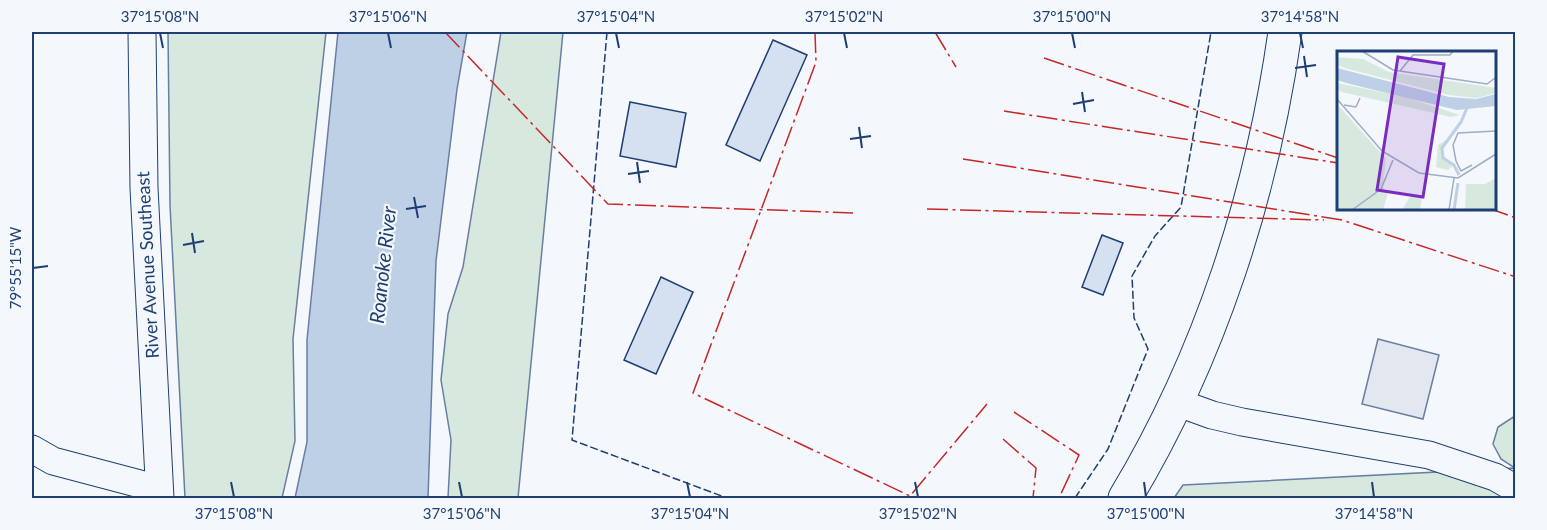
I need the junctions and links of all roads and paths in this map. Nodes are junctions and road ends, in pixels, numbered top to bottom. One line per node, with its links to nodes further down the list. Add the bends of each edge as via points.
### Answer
1 (142, 32): 6 (street, River Avenue Southeast, via 144,188)
2 (1285, 32): 3 (main road, via 1262,159 1240,236 1215,311)
3 (1176, 402): 5 (street, via 1242,422 1429,455 1495,477); 7 (main road)
4 (32, 449): 6 (street, via 52,461)
5 (1515, 489)
6 (159, 494)
7 (1125, 498)

